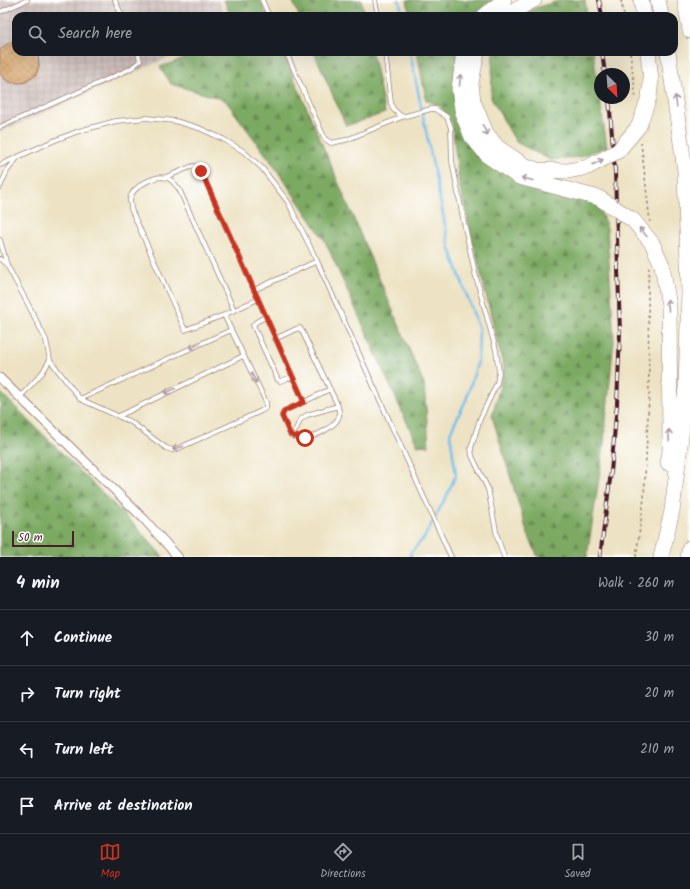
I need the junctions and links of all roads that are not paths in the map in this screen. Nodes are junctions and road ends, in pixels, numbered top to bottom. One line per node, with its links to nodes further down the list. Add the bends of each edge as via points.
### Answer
1 (27, 0): 10 (lane)
2 (115, 0): 11 (lane)
3 (262, 0): 12 (lane)
4 (375, 0): 13 (lane)
5 (504, 0): 14 (highway)
6 (534, 0): 15 (highway)
7 (641, 0): 16 (highway)
8 (658, 0): 17 (highway)
9 (684, 0): 18 (highway)
10 (0, 12)
11 (120, 12)
12 (267, 12)
13 (377, 12)
14 (489, 12)
15 (512, 12)
16 (643, 12)
17 (661, 12)
18 (690, 31)
19 (139, 56): 27 (lane, via 140,61 130,68)
20 (288, 56): 26 (lane, via 327,141 336,142)
21 (385, 56): 26 (lane, via 390,103)
22 (463, 56): 58 (highway, one-way to 22, bridge, via 670,451 669,306 652,243 633,220 599,198 519,177 488,156 472,138 464,115 459,89)
23 (476, 56): 24 (highway, one-way to 24, bridge, via 471,83 473,101 486,133 498,147 524,165 538,170 568,171 588,167 618,151 639,126 642,98 651,80)
24 (648, 56)
25 (669, 56): 59 (highway, one-way to 25, via 672,511 681,437 686,387 689,292 685,171)
26 (402, 117): 57 (lane, via 435,109 447,117 451,128 452,161 499,372 471,448 472,456 488,489 497,536)
27 (0, 127)
28 (19, 156): 29 (lane); 31 (lane, via 7,171); 34 (lane, via 79,131 116,121 146,118 175,121 199,128 230,143 262,168 288,202)
29 (0, 165)
30 (166, 177): 36 (lane, via 193,166 198,167); 38 (lane, via 179,189); 39 (lane, via 146,182 136,188 130,198 131,209 186,330)
31 (0, 187)
32 (0, 240): 35 (lane)
33 (0, 259): 35 (lane)
34 (317, 261): 36 (lane); 56 (lane)
35 (7, 265): 44 (lane, via 46,340)
36 (254, 290): 37 (lane)
37 (258, 299): 38 (lane); 40 (lane)
38 (234, 310): 39 (lane)
39 (224, 315): 41 (lane)
40 (266, 317): 42 (lane); 45 (lane, via 254,326 278,380)
41 (230, 330): 43 (lane); 49 (lane, one-way to 49)
42 (275, 339): 45 (lane); 47 (lane, via 300,328)
43 (243, 356): 52 (lane, one-way to 52); 52 (lane, one-way to 52, via 266,402 266,408 261,411 172,450)
44 (50, 360): 48 (lane); 49 (lane)
45 (292, 377): 50 (lane)
46 (0, 378): 48 (street)
47 (330, 389): 50 (lane); 51 (lane)
48 (20, 398): 55 (street, via 144,519)
49 (80, 399): 52 (lane)
50 (304, 402): 53 (lane, via 282,414)
51 (338, 406): 53 (lane, via 307,415 300,420); 53 (lane, via 339,415 333,425 305,438)
52 (119, 416)
53 (293, 436)
54 (690, 548): 60 (highway)
55 (178, 557)
56 (451, 557)
57 (504, 557)
58 (656, 557)
59 (661, 557)
60 (688, 557)

